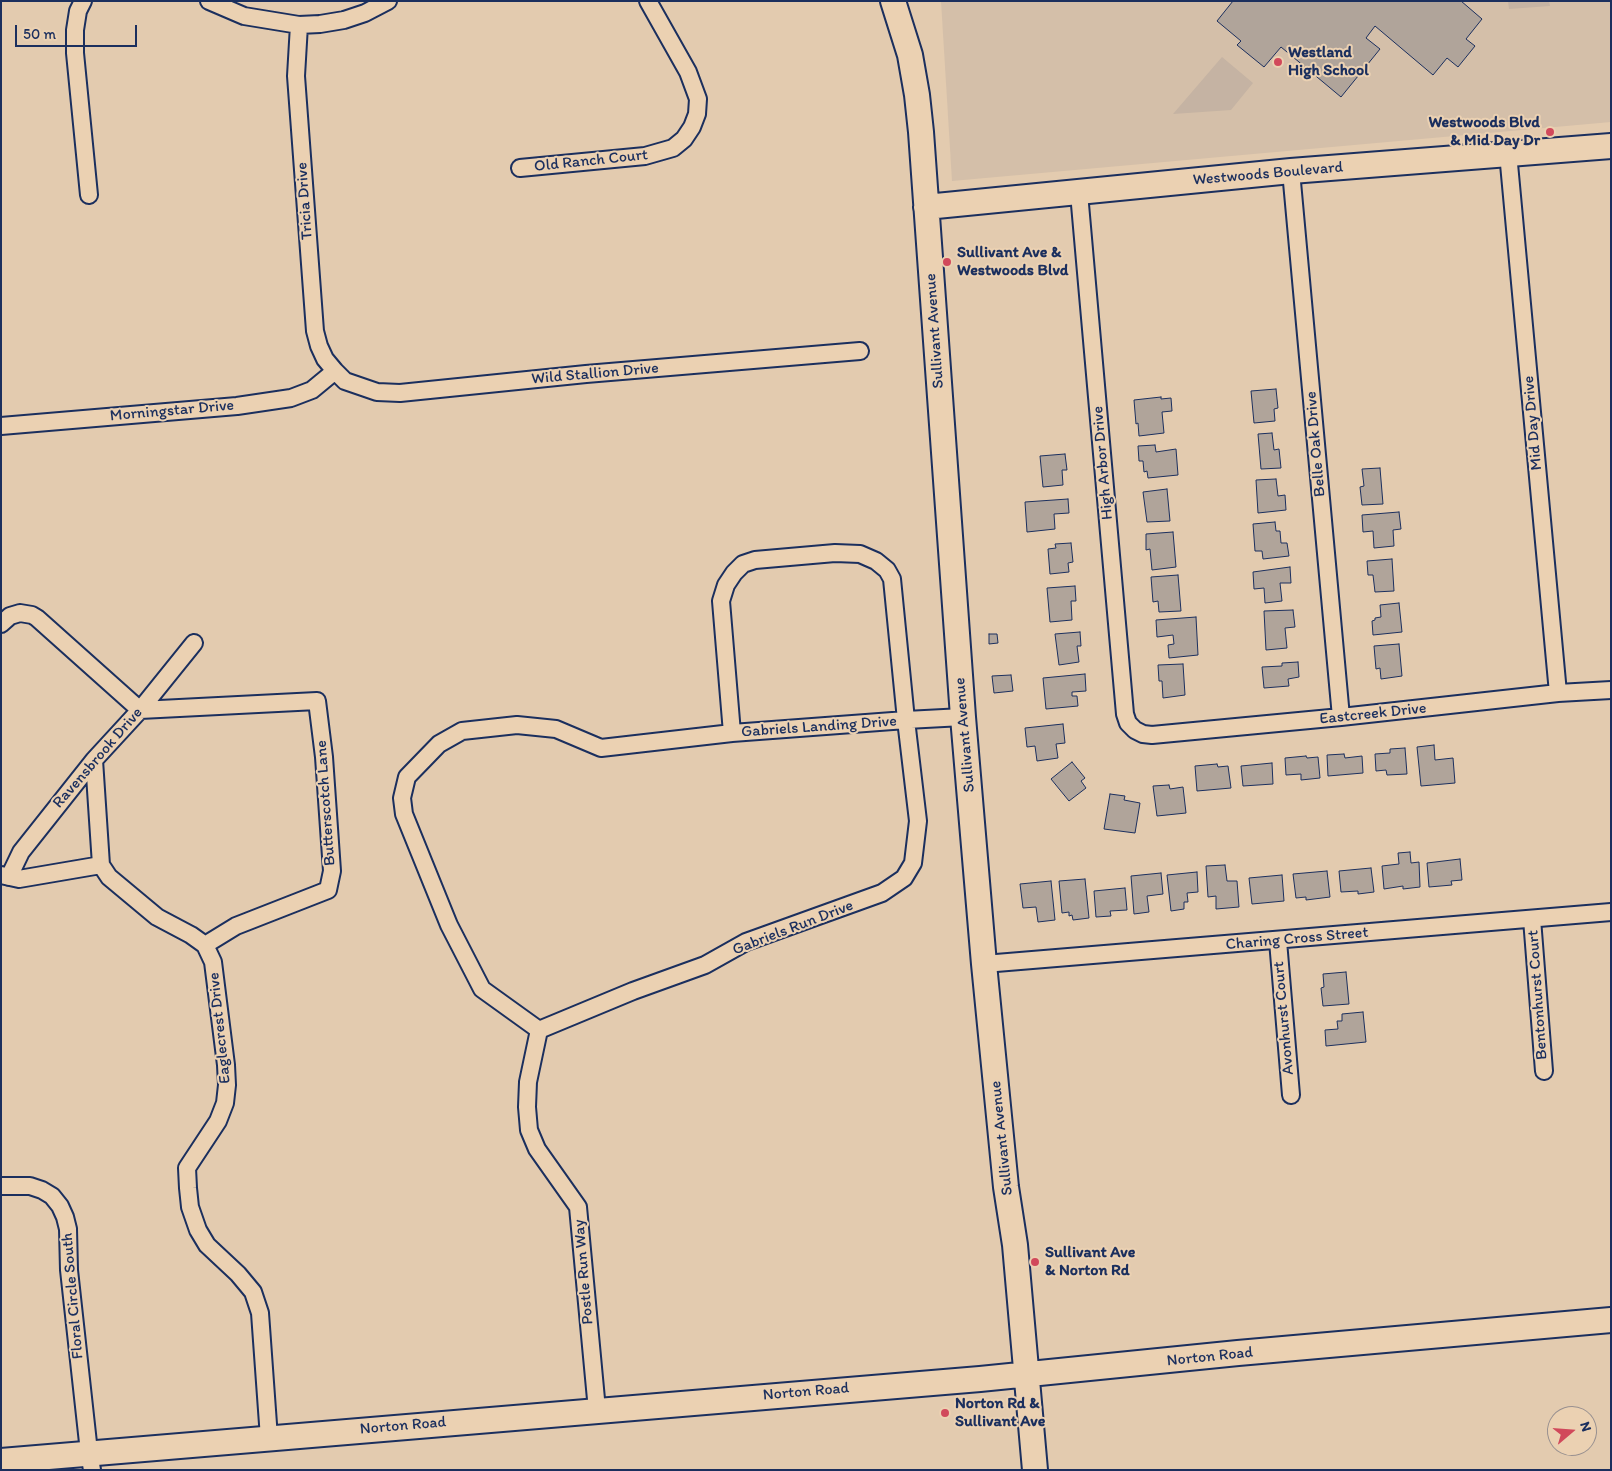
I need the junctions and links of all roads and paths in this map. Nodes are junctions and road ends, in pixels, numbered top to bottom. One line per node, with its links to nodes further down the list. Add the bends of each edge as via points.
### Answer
1 (83, 1): 12 (street, via 75,30 75,52)
2 (209, 1): 6 (street, via 244,16)
3 (388, 1): 6 (street, via 344,20)
4 (648, 1): 9 (street, Old Ranch Court, via 688,72 698,99 697,114 684,139 673,148 645,156)
5 (893, 1): 13 (street, Sullivant Avenue, via 910,55 917,95)
6 (299, 25): 15 (street, Tricia Drive, via 296,76 315,331 325,359)
7 (1611, 146): 8 (street, Westwoods Boulevard)
8 (1508, 153): 10 (street, Westwoods Boulevard); 20 (street, Mid Day Drive)
9 (520, 168)
10 (1291, 171): 11 (street, Westwoods Boulevard); 23 (street, Belle Oak Drive)
11 (1078, 193): 13 (street, Westwoods Boulevard); 25 (street, High Arbor Drive, via 1125,714)
12 (89, 195)
13 (926, 207): 22 (street, Sullivant Avenue)
14 (860, 351): 15 (street, Wild Stallion Drive, via 400,392 377,392 359,387 345,381)
15 (335, 371): 16 (street, Morningstar Drive, via 312,390 291,398 237,406)
16 (1, 426)
17 (1, 624): 21 (street, via 20,613 37,618)
18 (194, 643): 21 (street, Ravensbrook Drive)
19 (1611, 690): 20 (street, Eastcreek Drive)
20 (1558, 693): 23 (street, Eastcreek Drive)
21 (140, 710): 27 (street, Ravensbrook Drive); 33 (street, Butterscotch Lane, via 317,701 332,871 328,890 236,926)
22 (963, 717): 24 (street, Gabriels Landing Drive); 34 (street, Sullivant Avenue)
23 (1341, 717): 25 (street, Eastcreek Drive, via 1152,735)
24 (906, 720): 26 (street, Gabriels Landing Drive); 26 (street, Gabriels Landing Drive, via 892,579 876,561 860,554 835,553 756,560 743,564 726,585 720,601); 35 (street, Gabriels Run Drive, via 918,821 913,863 904,878 882,893 746,942 705,965)
25 (1135, 730)
26 (732, 733): 35 (street, Gabriels Landing Drive, via 601,748 556,729 517,725 462,731 439,744 407,776 402,798 404,814 449,925 482,988)
27 (94, 760): 28 (street); 29 (street, Ravensbrook Drive, via 20,852)
28 (101, 866): 29 (street, via 19,879); 33 (street, via 157,917)
29 (5, 876)
30 (1611, 912): 31 (street, Charing Cross Street)
31 (1532, 919): 32 (street, Charing Cross Street); 36 (street, Bentonhurst Court)
32 (1278, 941): 34 (street, Charing Cross Street); 37 (street, Avonhurst Court)
33 (205, 945): 42 (street, Eaglecrest Drive, via 213,962 227,1085 218,1121 187,1168 190,1207 207,1245 253,1292 260,1314)
34 (984, 964): 40 (street, Sullivant Avenue)
35 (539, 1030): 41 (street, Postle Run Way, via 528,1082 529,1130 536,1148 578,1208)
36 (1544, 1072)
37 (1291, 1095)
38 (1, 1186): 44 (street, Floral Circle South, via 30,1186 42,1190 52,1196 65,1217)
39 (1611, 1320): 40 (street, Norton Road)
40 (1026, 1374): 41 (street, Norton Road); 45 (street, Sullivant Avenue)
41 (597, 1410): 42 (street, Norton Road)
42 (269, 1438): 44 (street, Norton Road)
43 (1, 1461): 44 (street, Norton Road)
44 (90, 1461)
45 (1035, 1470)

